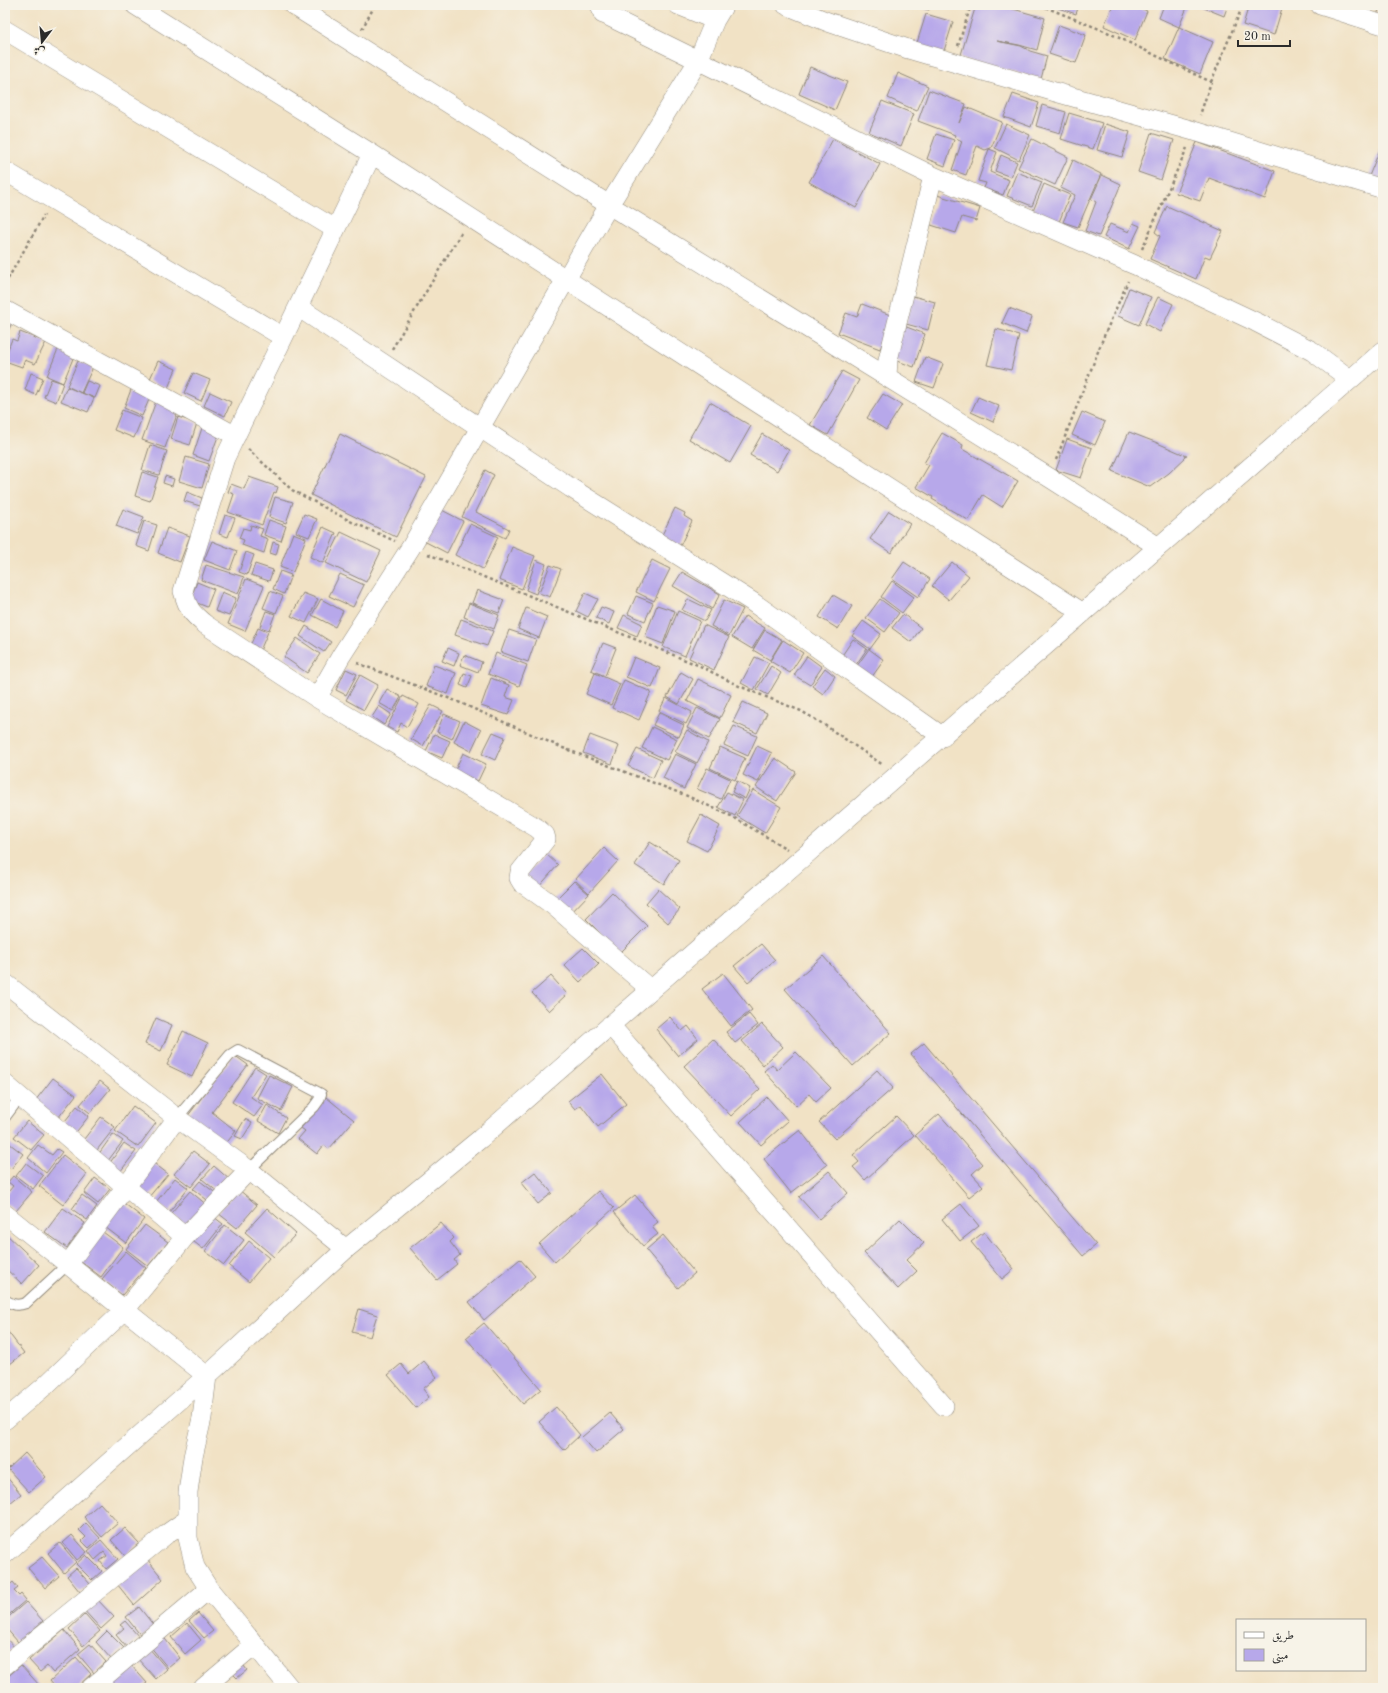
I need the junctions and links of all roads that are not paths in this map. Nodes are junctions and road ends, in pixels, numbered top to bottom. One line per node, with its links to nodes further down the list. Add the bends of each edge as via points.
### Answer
1 (135, 5): 11 (street)
2 (293, 5): 15 (street)
3 (600, 5): 10 (street, via 603,14)
4 (678, 5): 7 (street)
5 (786, 5): 14 (street, via 828,22 952,62 1194,130)
6 (1320, 5): 8 (street)
7 (719, 12): 10 (street)
8 (1383, 25)
9 (5, 30): 16 (street)
10 (698, 61): 13 (street); 15 (street)
11 (372, 154): 16 (street); 17 (street)
12 (5, 171): 20 (street)
13 (933, 176): 22 (street, via 888,360); 23 (street, via 1256,322 1312,351)
14 (1383, 189)
15 (609, 205): 17 (street); 22 (street)
16 (335, 229): 18 (street)
17 (567, 280): 24 (street); 27 (street)
18 (298, 307): 20 (street); 24 (street)
19 (5, 310): 25 (street)
20 (283, 337): 25 (street)
21 (1383, 350): 23 (street)
22 (887, 376): 26 (street)
23 (1350, 379): 26 (street)
24 (481, 426): 28 (street, via 411,548); 29 (street, via 571,488 751,601)
25 (236, 436): 28 (street, via 225,458 183,590 192,613)
26 (1157, 546): 27 (street)
27 (1083, 613): 29 (street)
28 (317, 698): 31 (street, via 537,828 545,835 546,840 520,872 519,878 522,883 554,906)
29 (942, 737): 31 (street)
30 (5, 983): 36 (street)
31 (651, 990): 32 (street)
32 (610, 1025): 41 (street, via 480,1139); 46 (street)
33 (5, 1084): 34 (street)
34 (20, 1097): 35 (lane); 38 (street)
35 (5, 1117)
36 (177, 1118): 37 (street); 37 (lane, via 230,1055 238,1050 321,1094 314,1107); 38 (street)
37 (249, 1170): 40 (street); 41 (street)
38 (126, 1186): 40 (street); 42 (street)
39 (5, 1214): 42 (street)
40 (185, 1237): 44 (street)
41 (346, 1249): 45 (street)
42 (68, 1264): 43 (lane, via 26,1302 12,1305); 44 (street)
43 (5, 1300)
44 (125, 1310): 45 (street); 47 (street)
45 (207, 1376): 48 (street, via 188,1492); 49 (street)
46 (944, 1406)
47 (5, 1420)
48 (188, 1519): 50 (street, via 188,1538 195,1567); 52 (street, via 168,1532)
49 (5, 1554)
50 (209, 1589): 51 (street); 53 (street)
51 (254, 1645): 54 (street); 55 (street)
52 (5, 1665)
53 (91, 1688)
54 (203, 1688)
55 (290, 1688)

